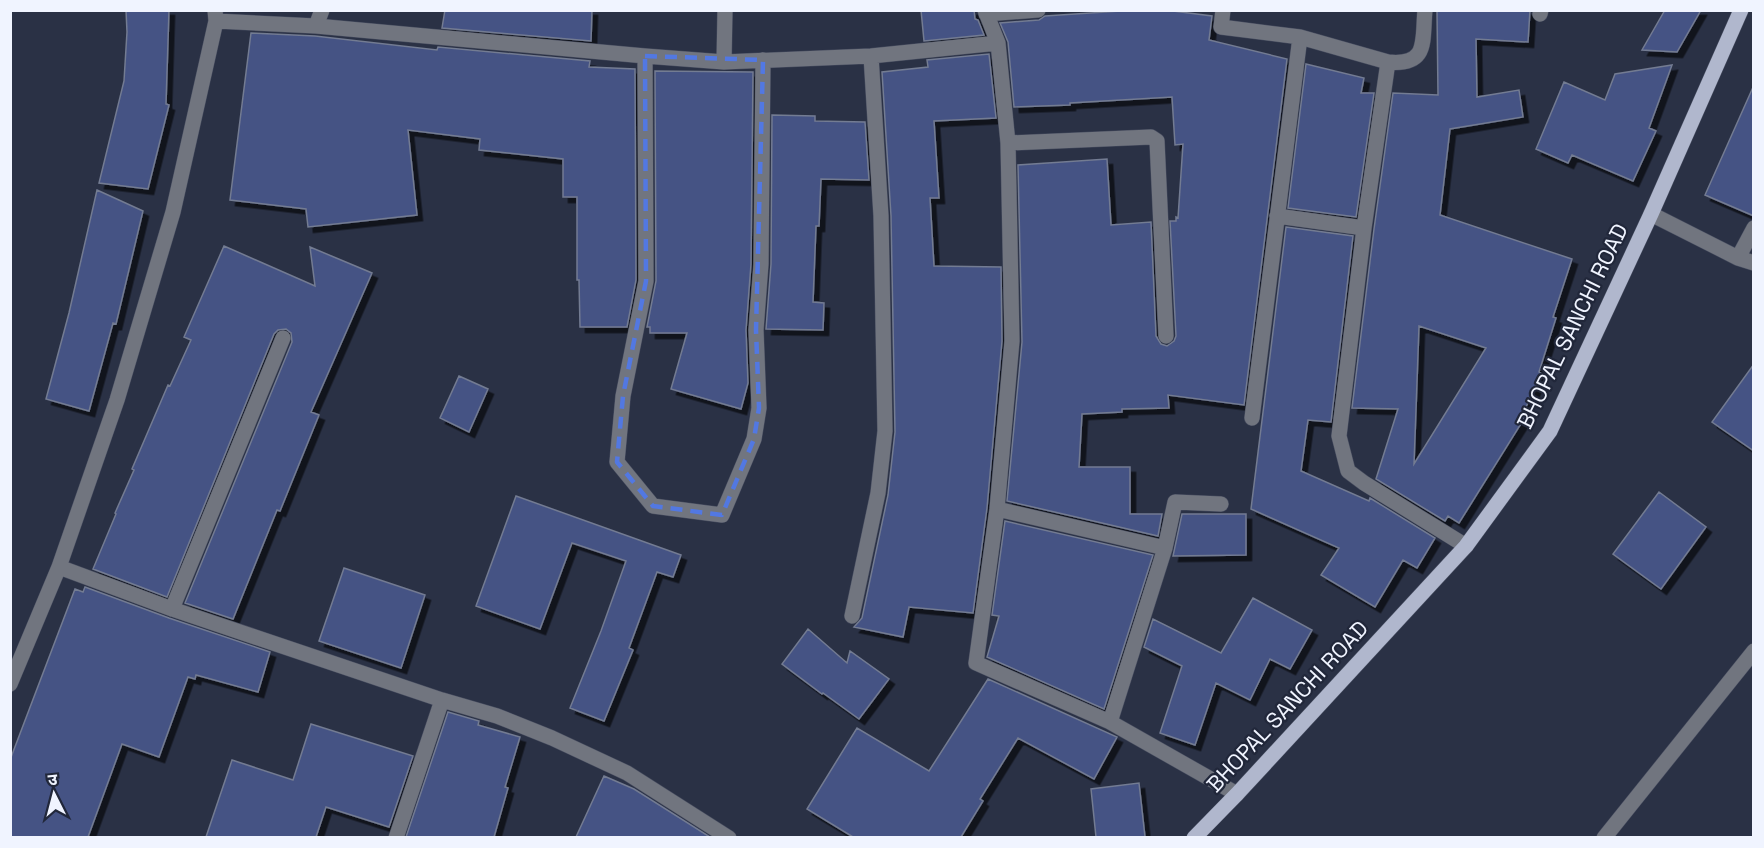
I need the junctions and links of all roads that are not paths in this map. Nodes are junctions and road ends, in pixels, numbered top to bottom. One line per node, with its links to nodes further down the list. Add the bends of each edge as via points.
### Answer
1 (322, 10): 9 (street)
2 (725, 10): 15 (street)
3 (1038, 10): 7 (street)
4 (1223, 10): 10 (street, via 1221,27)
5 (1425, 10): 16 (street, via 1419,54 1412,61)
6 (1741, 10): 18 (main road, BHOPAL SANCHI ROAD)
7 (986, 12): 11 (street)
8 (215, 16): 9 (street); 31 (street, via 173,212 117,400)
9 (316, 26): 12 (street)
10 (1300, 37): 16 (street); 19 (street)
11 (998, 43): 13 (street); 17 (street)
12 (645, 56): 14 (street, via 646,281 623,396 617,462 653,506 722,515 754,439 759,408 756,330 761,264); 15 (street)
13 (871, 57): 14 (street); 33 (street, via 881,216 885,431 878,493)
14 (763, 60): 15 (street)
15 (724, 62)
16 (1389, 62): 20 (street)
17 (1008, 143): 24 (street, via 1151,137 1157,141); 28 (street, via 1012,341)
18 (1651, 214): 22 (street); 29 (main road, BHOPAL SANCHI ROAD, via 1550,431)
19 (1277, 216): 20 (street); 26 (street)
20 (1364, 228): 29 (street, via 1339,436 1342,454 1348,471 1364,483)
21 (1754, 228): 22 (street)
22 (1738, 258): 23 (street)
23 (1754, 263)
24 (1166, 336)
25 (283, 338): 32 (street)
26 (1252, 418)
27 (1221, 504): 30 (street, via 1175,502)
28 (997, 509): 30 (street); 37 (street, via 975,663)
29 (1466, 546): 38 (main road, BHOPAL SANCHI ROAD)
30 (1165, 548): 37 (street)
31 (59, 567): 32 (street); 35 (street)
32 (172, 609): 36 (street)
33 (852, 616)
34 (1754, 651): 42 (street)
35 (10, 684)
36 (442, 700): 39 (street); 40 (street, via 497,716 627,773)
37 (1110, 722): 38 (street)
38 (1238, 794): 41 (main road, BHOPAL SANCHI ROAD)
39 (396, 837)
40 (729, 837)
41 (1194, 837)
42 (1604, 837)

